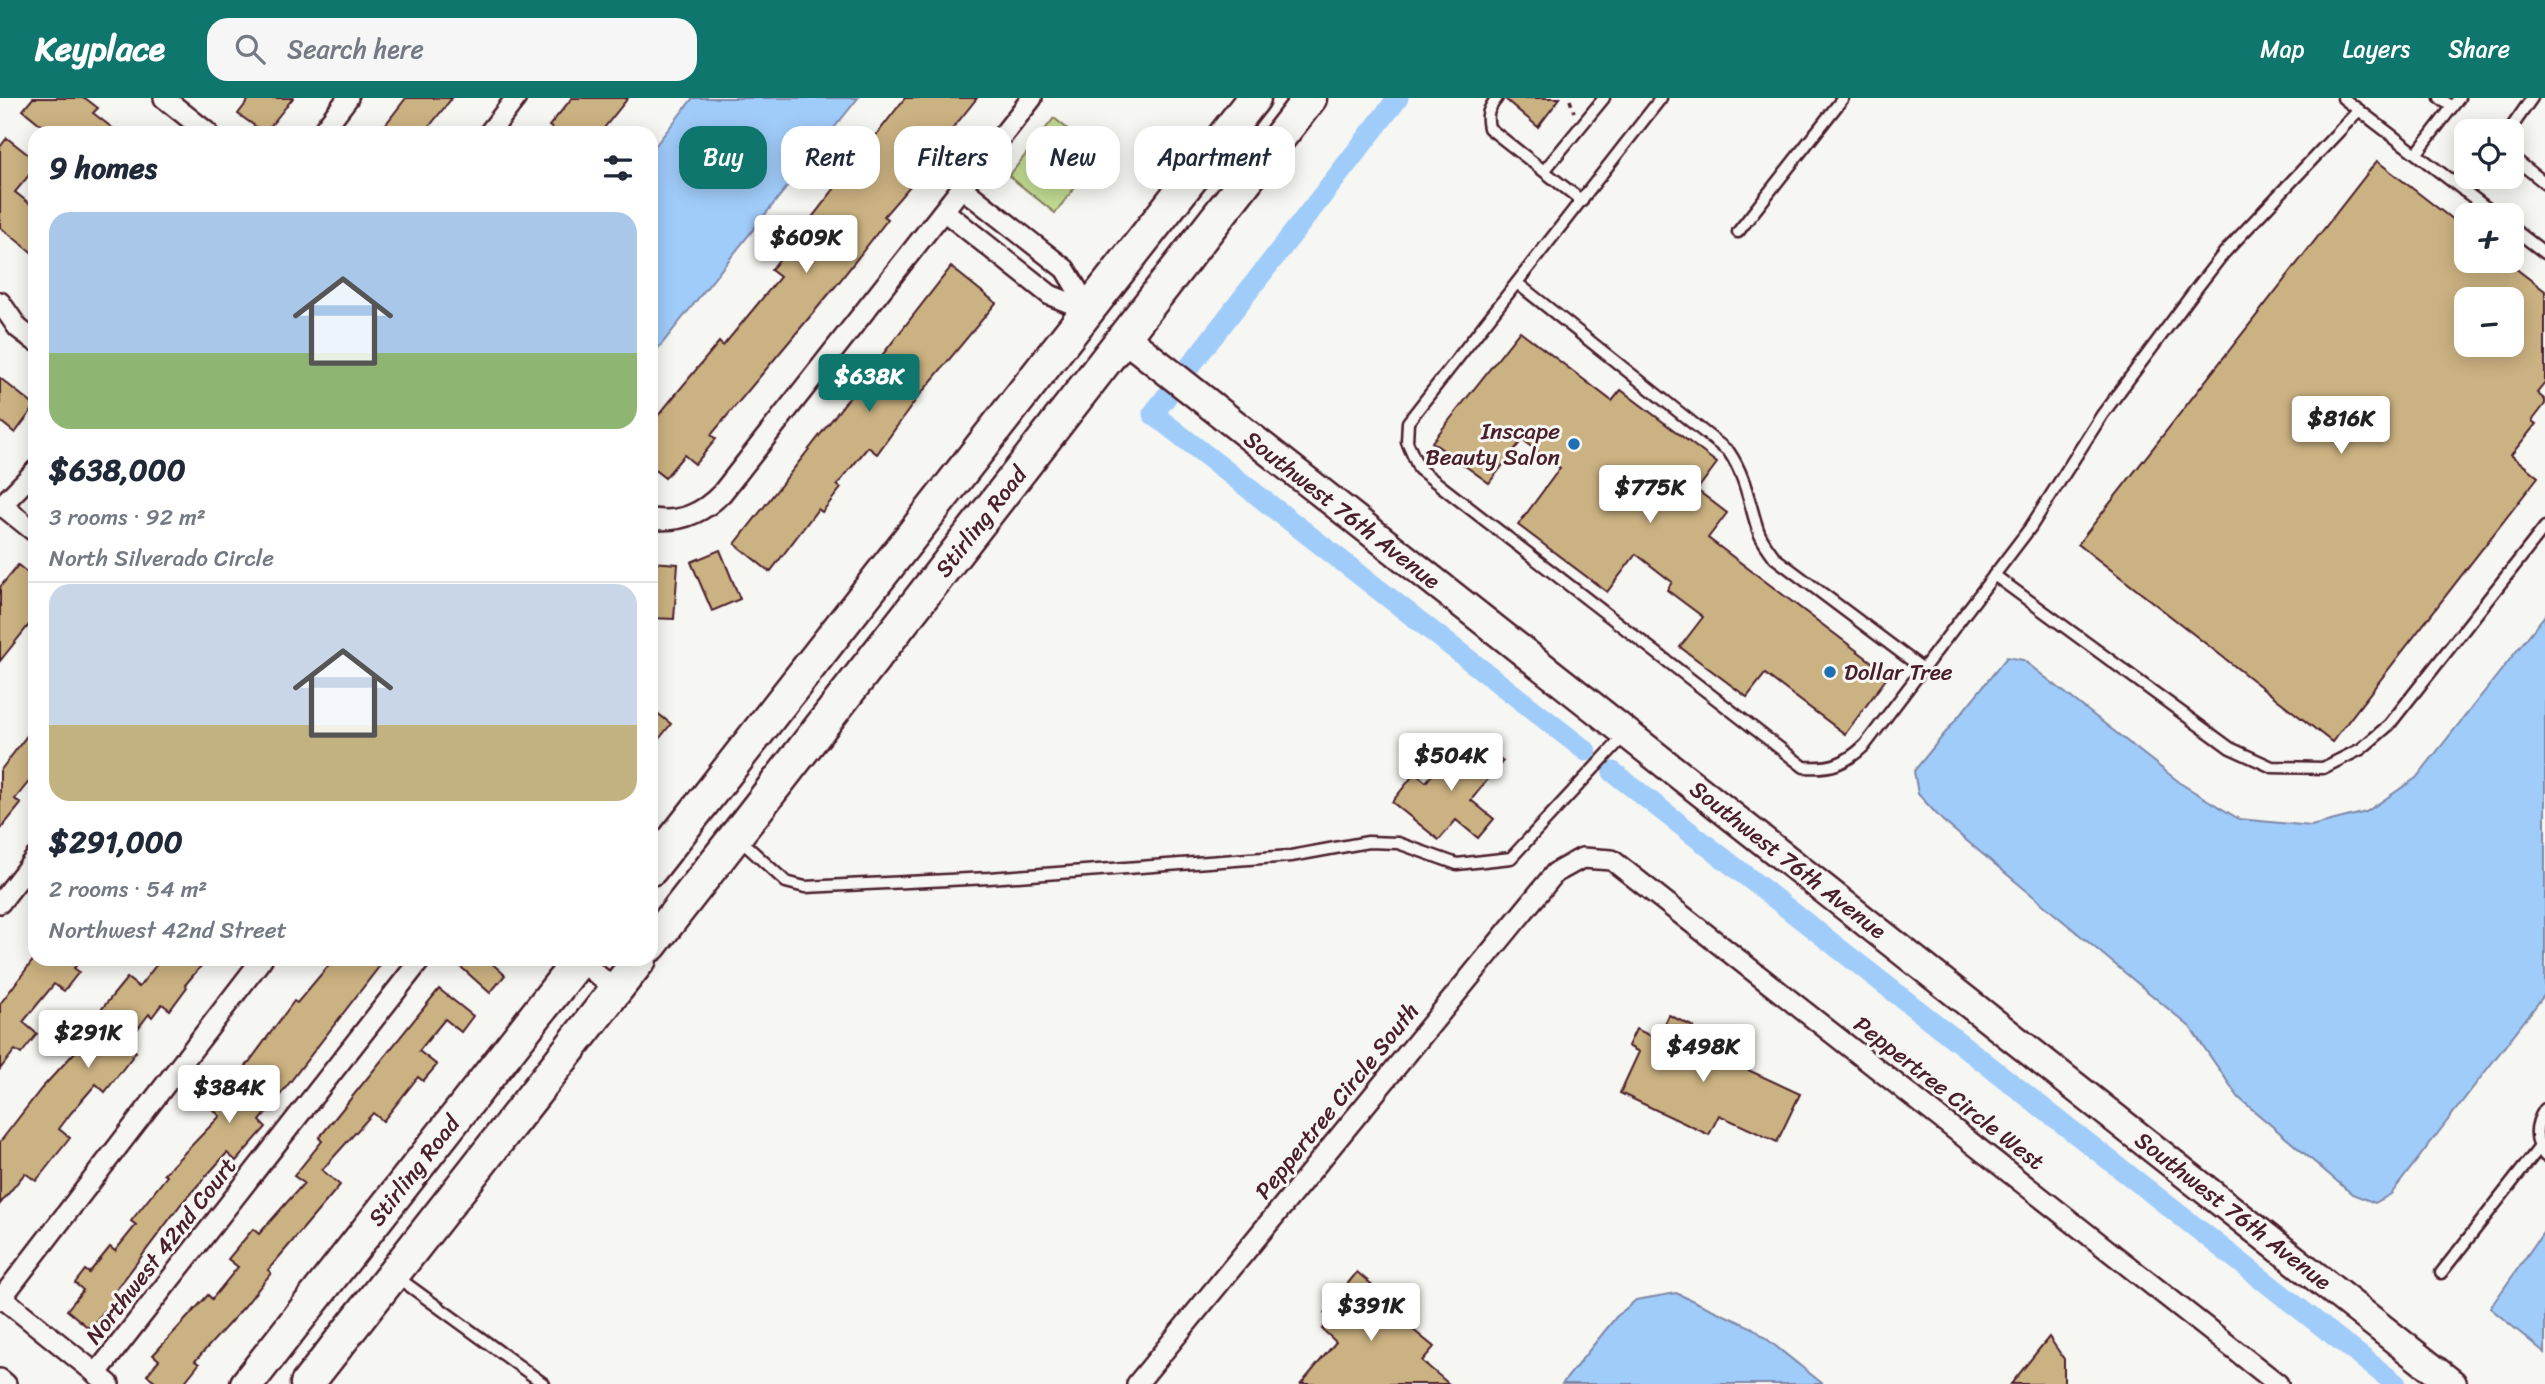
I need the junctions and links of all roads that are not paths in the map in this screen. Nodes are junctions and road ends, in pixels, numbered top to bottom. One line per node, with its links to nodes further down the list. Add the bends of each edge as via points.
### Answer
1 (164, 98): 17 (street)
2 (348, 98): 18 (street)
3 (516, 98): 19 (street)
4 (1032, 98): 20 (street)
5 (1254, 98): 36 (main road, Stirling Road)
6 (1310, 98): 38 (main road, Stirling Road)
7 (1497, 98): 23 (lane, via 1486,118 1489,128)
8 (1604, 98): 23 (lane)
9 (1661, 98): 28 (lane)
10 (1843, 98): 31 (lane)
11 (2343, 98): 15 (lane)
12 (2440, 98): 14 (lane)
13 (2532, 98): 16 (lane)
14 (2455, 102): 21 (lane)
15 (2359, 110): 21 (lane); 45 (lane, via 2224,253 2127,380)
16 (2517, 119)
17 (199, 126)
18 (326, 126)
19 (494, 126)
20 (1010, 126)
21 (2417, 153): 27 (lane)
22 (2524, 166): 24 (lane)
23 (1544, 171): 28 (lane)
24 (2545, 183)
25 (961, 189): 30 (street)
26 (963, 189): 36 (street, via 1065,269)
27 (2464, 191): 29 (lane)
28 (1582, 201): 34 (lane)
29 (2480, 203)
30 (944, 211): 36 (street, via 1050,295); 42 (street, via 722,493 702,511)
31 (1738, 233)
32 (2524, 237): 33 (lane)
33 (2545, 253)
34 (1517, 283): 46 (lane, via 1730,452 1758,533 1775,558); 46 (lane, via 1408,422 1407,442 1419,469 1804,767 1829,769 1865,746)
35 (0, 302): 37 (street)
36 (1090, 311): 39 (main road, via 1096,340); 50 (main road, Stirling Road)
37 (28, 336)
38 (1124, 337): 39 (main road, Stirling Road); 47 (street, Southwest 76th Avenue)
39 (1088, 383): 48 (main road, Stirling Road)
40 (28, 478): 41 (street)
41 (1, 506): 43 (street)
42 (661, 520)
43 (28, 527)
44 (2545, 527): 45 (lane, via 2389,725 2361,749 2323,768 2272,767 2230,748)
45 (1994, 575): 46 (lane)
46 (1923, 669)
47 (1626, 733): 48 (lane, via 1511,858 1489,863 1457,864 1398,843 1368,842 1291,856 805,887 786,882); 73 (street, Southwest 76th Avenue)
48 (736, 836): 53 (main road, Stirling Road)
49 (1582, 858): 71 (street, Peppertree Circle South, via 1555,873); 72 (street, Peppertree Circle West, via 1612,860)
50 (658, 860)
51 (28, 867): 52 (street)
52 (0, 903)
53 (658, 936)
54 (257, 966): 64 (street)
55 (416, 966): 66 (street, Northwest 42nd Court)
56 (574, 966): 68 (main road, Stirling Road)
57 (587, 966): 59 (street)
58 (635, 966): 59 (main road, Stirling Road)
59 (616, 990): 63 (main road, Stirling Road)
60 (2545, 1109): 61 (lane, via 2537,1126)
61 (2542, 1152): 62 (lane)
62 (2441, 1273)
63 (393, 1274): 69 (main road, Stirling Road); 70 (lane)
64 (1, 1298): 66 (street)
65 (0, 1379): 67 (street)
66 (102, 1379)
67 (6, 1384)
68 (247, 1384)
69 (307, 1384)
70 (544, 1384)
71 (1137, 1384)
72 (2278, 1384)
73 (2452, 1384)

